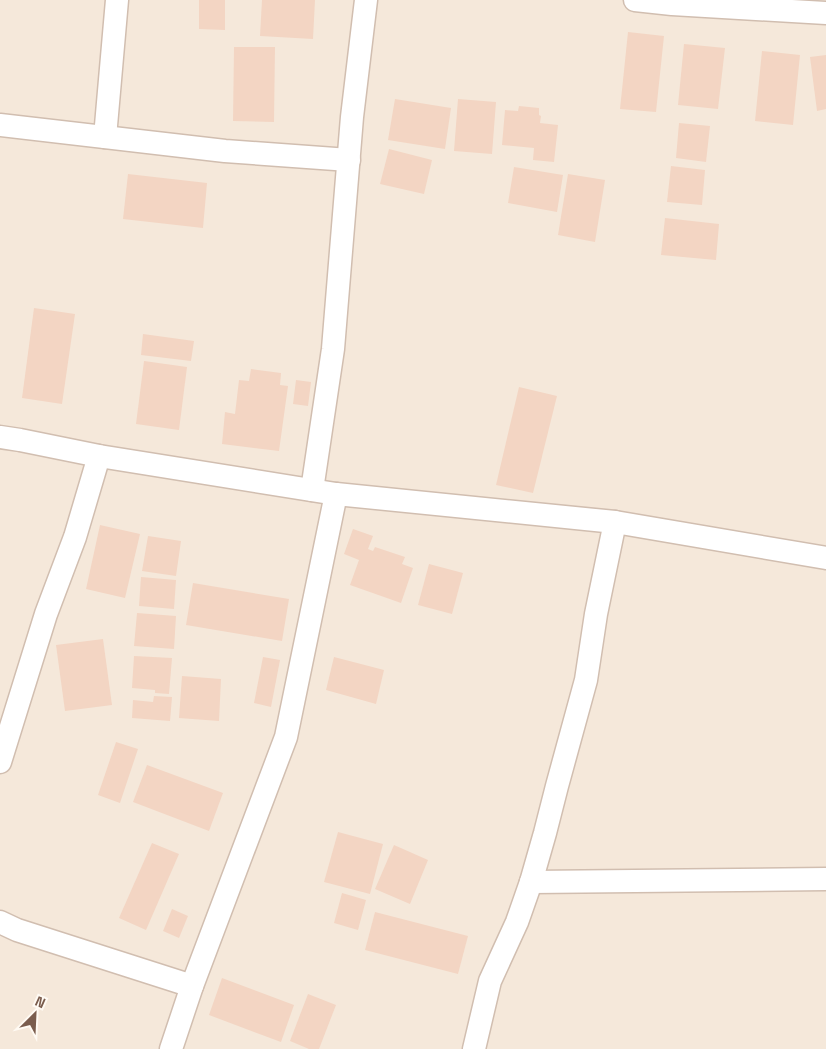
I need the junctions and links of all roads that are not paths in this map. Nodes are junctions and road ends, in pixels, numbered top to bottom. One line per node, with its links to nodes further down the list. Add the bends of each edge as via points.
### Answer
1 (117, 0): 6 (street)
2 (366, 0): 7 (street)
3 (635, 0): 4 (street)
4 (826, 13)
5 (0, 126): 6 (street)
6 (105, 137): 7 (street, via 225,151)
7 (349, 160): 10 (street, via 333,349)
8 (0, 438): 9 (street)
9 (99, 456): 10 (street); 14 (street)
10 (312, 490): 11 (street)
11 (336, 494): 12 (street); 18 (street, via 286,737)
12 (615, 522): 13 (street); 16 (street, via 586,680)
13 (826, 558)
14 (0, 762)
15 (826, 878): 16 (street)
16 (531, 882): 20 (street, via 490,981)
17 (0, 922): 18 (street)
18 (192, 986): 19 (street)
19 (171, 1049)
20 (474, 1049)

